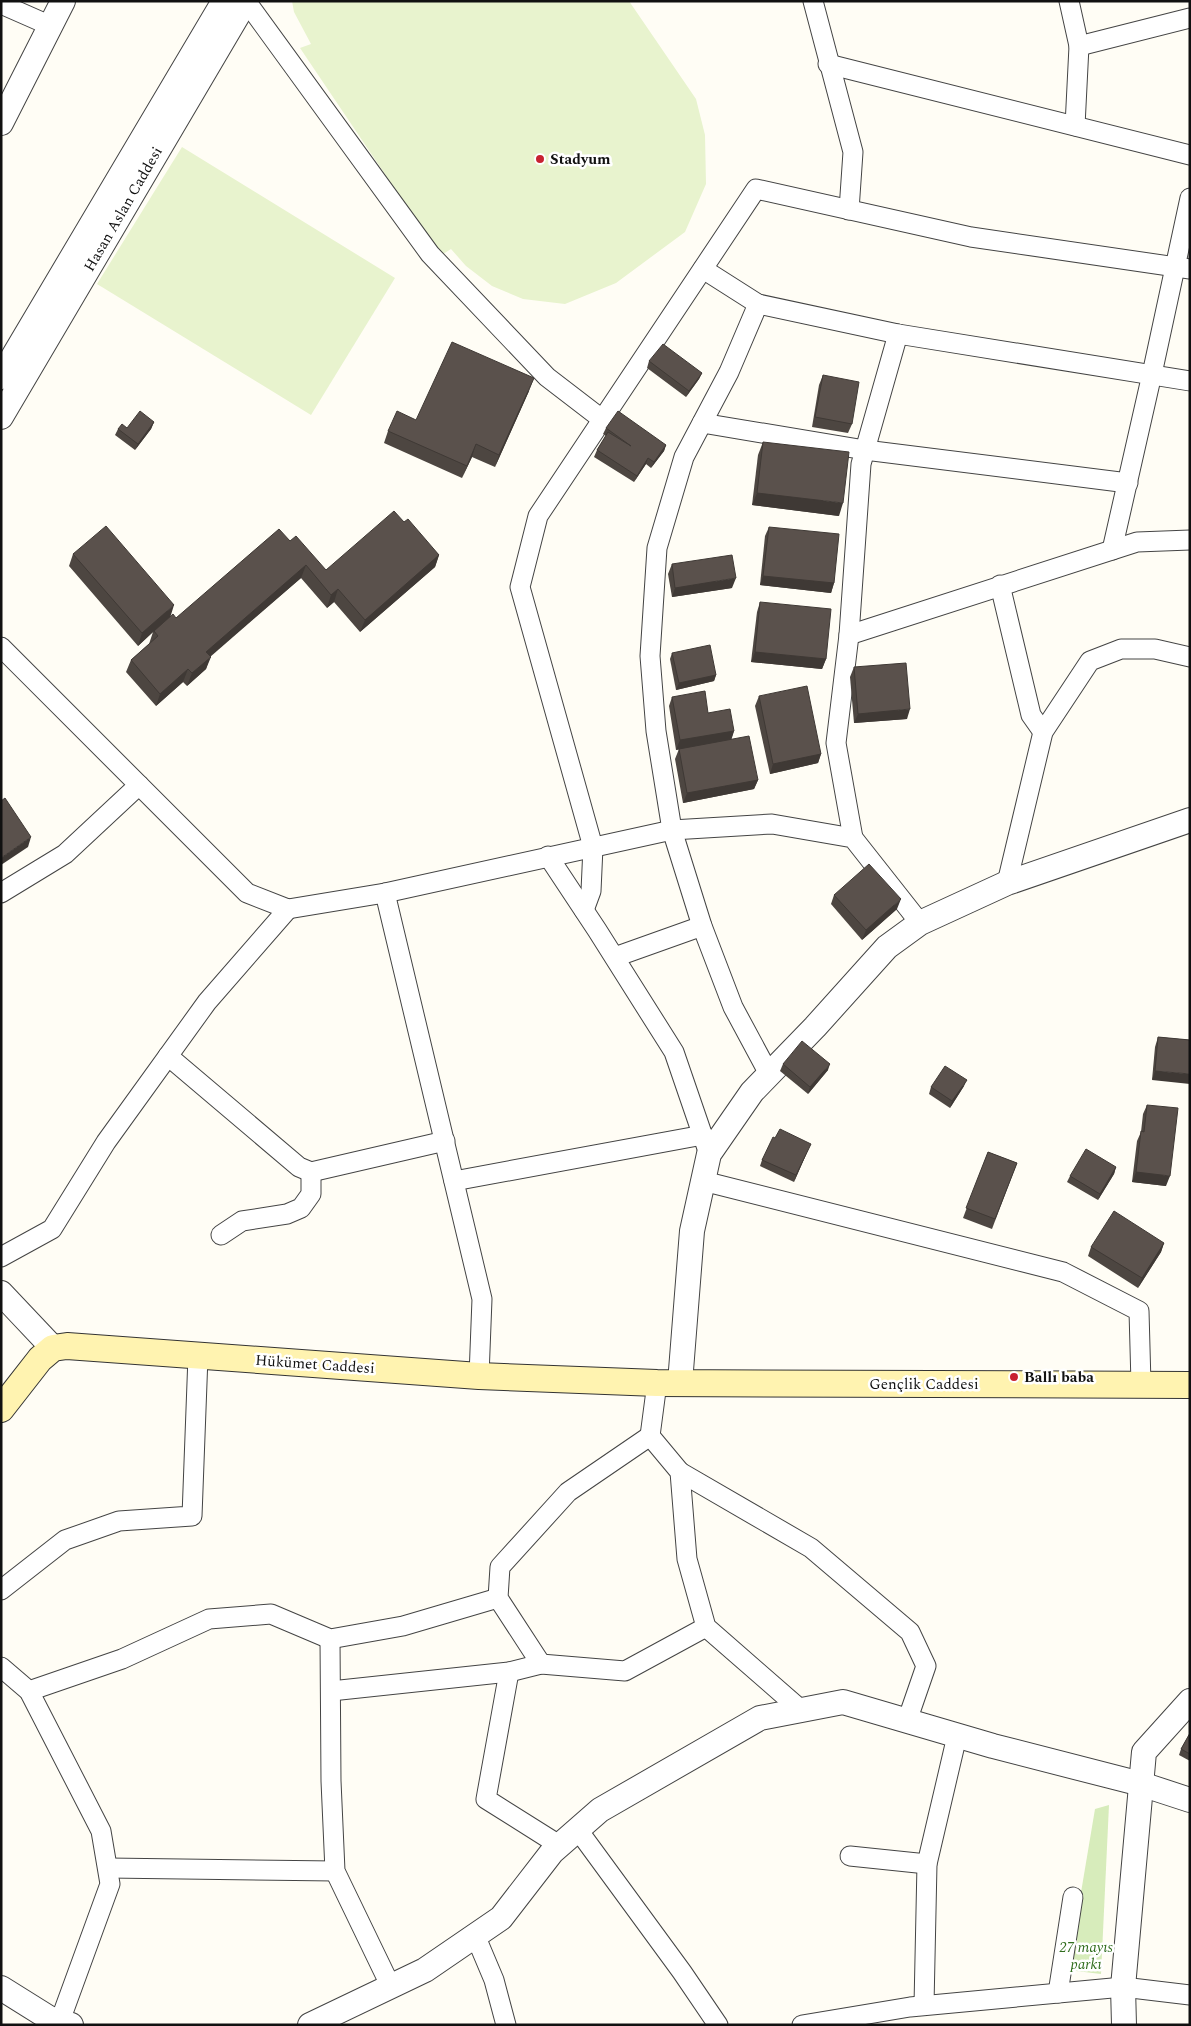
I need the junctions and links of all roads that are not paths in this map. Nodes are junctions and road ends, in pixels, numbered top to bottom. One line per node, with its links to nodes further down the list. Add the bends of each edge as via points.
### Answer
1 (63, 1): 8 (street)
2 (224, 1): 21 (street, Hasan Aslan Caddesi)
3 (246, 1): 23 (street, Hasan Aslan Caddesi); 24 (street, via 430,254 547,378)
4 (813, 1): 10 (street)
5 (1069, 1): 9 (street)
6 (1, 4): 8 (street)
7 (1190, 18): 9 (street)
8 (51, 26): 11 (street)
9 (1079, 46): 12 (street)
10 (828, 64): 12 (street); 15 (street, via 852,152)
11 (1, 123)
12 (1075, 126): 13 (street)
13 (1190, 156)
14 (1190, 198): 16 (street)
15 (849, 210): 16 (street, via 971,237); 17 (street, via 756,189)
16 (1182, 268): 20 (street)
17 (703, 269): 18 (street); 24 (street)
18 (758, 304): 19 (street); 25 (street, via 729,372)
19 (898, 334): 20 (street); 26 (street)
20 (1152, 374): 22 (street); 27 (street)
21 (1, 377)
22 (1190, 381)
23 (1, 416)
24 (603, 420): 39 (street, via 538,516 520,587)
25 (702, 422): 26 (street); 37 (street, via 684,457 657,548 650,656 656,731)
26 (865, 450): 27 (street); 31 (street, via 861,464)
27 (1128, 483): 29 (street)
28 (1190, 540): 29 (street, via 1137,542)
29 (1112, 550): 30 (street)
30 (1000, 585): 31 (street); 34 (street, via 1031,715)
31 (848, 635): 38 (street, via 836,744)
32 (1, 646): 35 (street)
33 (1190, 657): 34 (street, via 1155,648 1121,649 1090,661)
34 (1043, 732): 41 (street)
35 (139, 785): 42 (street, via 65,854); 44 (street, via 247,893)
36 (1190, 820): 41 (street)
37 (672, 830): 38 (street, via 772,824); 39 (street); 47 (street)
38 (853, 838): 46 (street)
39 (593, 847): 40 (street); 45 (street, via 591,891)
40 (548, 856): 43 (street); 45 (street)
41 (1007, 883): 46 (street)
42 (1, 893)
43 (385, 893): 44 (street); 51 (street)
44 (288, 909): 49 (street, via 207,1002)
45 (584, 910): 48 (street)
46 (920, 923): 50 (street, via 887,947)
47 (702, 926): 48 (street); 50 (street, via 733,1007)
48 (615, 957): 52 (street, via 674,1052)
49 (168, 1056): 53 (street, via 299,1167); 57 (street, via 106,1142 52,1229)
50 (769, 1074): 52 (street)
51 (445, 1141): 53 (street); 54 (street)
52 (706, 1145): 54 (street); 55 (street)
53 (311, 1172): 56 (street, via 311,1194 301,1208 287,1214 242,1221)
54 (454, 1181): 61 (street, via 482,1299)
55 (703, 1181): 62 (street, via 692,1230); 63 (street, via 1063,1272 1139,1311)
56 (221, 1235)
57 (1, 1257)
58 (1, 1294): 59 (street)
59 (53, 1348): 60 (main road, Hükümet Caddesi, via 67,1346); 65 (main road, via 40,1359)
60 (198, 1356): 61 (main road, Hükümet Caddesi); 68 (street, via 192,1516 119,1521 64,1540)
61 (479, 1376): 62 (main road, Hükümet Caddesi)
62 (669, 1383): 63 (main road, Gençlik Caddesi); 66 (street)
63 (1141, 1384): 64 (main road, Gençlik Caddesi)
64 (1190, 1385)
65 (1, 1409)
66 (650, 1436): 67 (street); 69 (street, via 568,1492 500,1567)
67 (680, 1472): 70 (street, via 687,1559); 79 (street, via 811,1548 910,1632 926,1666)
68 (1, 1590)
69 (498, 1598): 71 (street, via 403,1626); 72 (street)
70 (706, 1626): 72 (street, via 625,1671); 78 (street)
71 (330, 1639): 75 (street, via 271,1614 209,1619 122,1659); 76 (street)
72 (540, 1664): 74 (street)
73 (1, 1667): 75 (street)
74 (509, 1672): 76 (street); 84 (street, via 486,1798)
75 (16, 1686): 87 (street, via 101,1831)
76 (331, 1691): 88 (street)
77 (1190, 1701): 81 (street, via 1144,1752)
78 (801, 1710): 79 (street, via 843,1702); 83 (street, via 760,1718 600,1810)
79 (907, 1721): 80 (street)
80 (957, 1736): 81 (street); 86 (street)
81 (1141, 1784): 82 (street); 92 (street)
82 (1190, 1800)
83 (578, 1830): 84 (street); 100 (street)
84 (559, 1845): 90 (street, via 501,1918)
85 (850, 1856): 86 (street)
86 (927, 1864): 96 (street)
87 (108, 1868): 88 (street); 97 (street, via 110,1884)
88 (335, 1871): 91 (street)
89 (1073, 1897): 94 (street)
90 (475, 1935): 91 (street, via 425,1970); 99 (street, via 494,1980)
91 (391, 1987): 98 (street)
92 (1124, 1987): 94 (street); 95 (street); 102 (street)
93 (1, 1988): 97 (street)
94 (1058, 1993): 96 (street)
95 (1190, 1995)
96 (924, 2006): 101 (street)
97 (54, 2022)
98 (310, 2025)
99 (506, 2025)
100 (718, 2025)
101 (802, 2025)
102 (1124, 2025)

